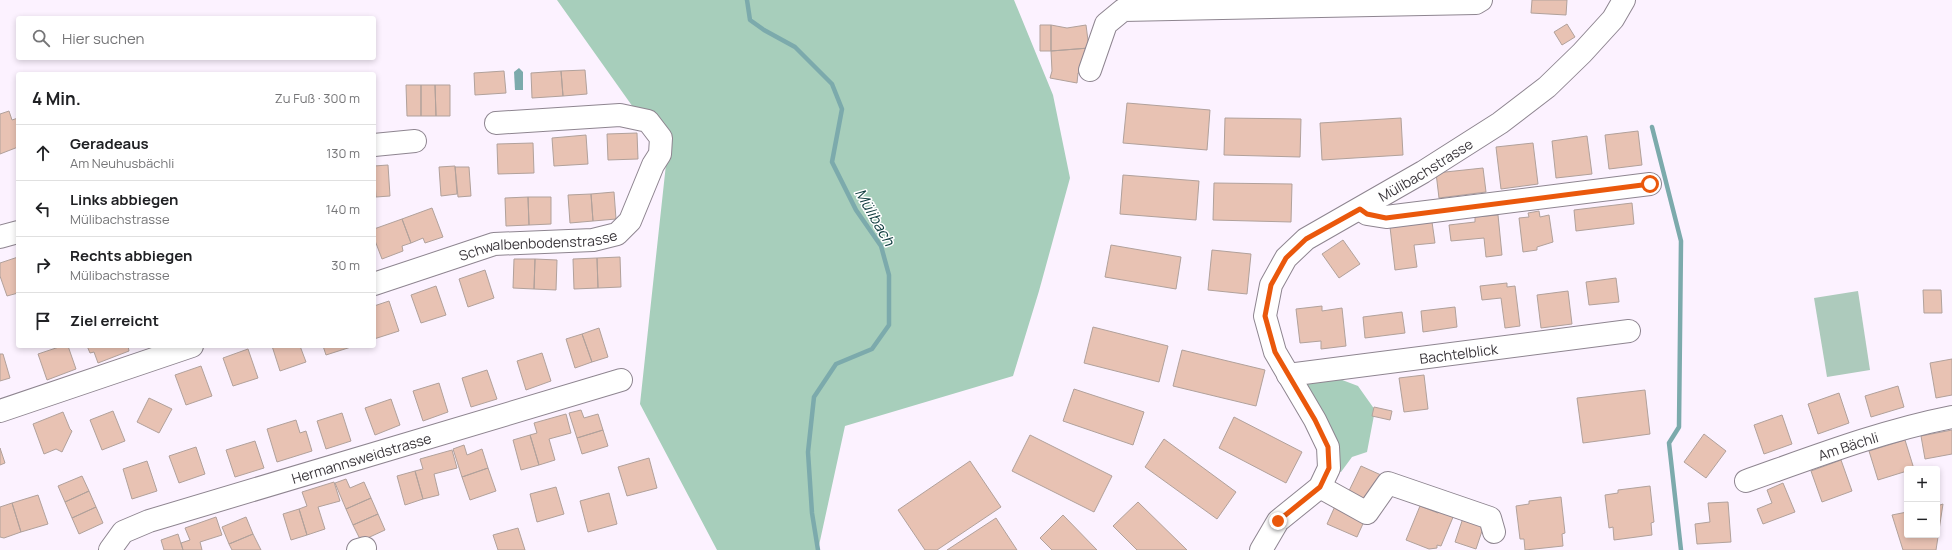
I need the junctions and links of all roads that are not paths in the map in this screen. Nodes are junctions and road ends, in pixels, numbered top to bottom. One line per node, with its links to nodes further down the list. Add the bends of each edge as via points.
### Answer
1 (1481, 0): 3 (street, via 1476,3 1124,10 1106,24)
2 (1624, 0): 8 (street, Mülibachstrasse, via 1613,19 1547,87 1500,124)
3 (1090, 70)
4 (496, 123): 11 (street, Schwalbenbodenstrasse, via 620,115 648,121 662,138 660,154 630,221 617,234 593,240 494,244)
5 (414, 141): 6 (street)
6 (376, 145)
7 (1650, 184): 8 (street, via 1386,218 1367,214)
8 (1360, 209): 14 (street, Mülibachstrasse, via 1306,239 1286,258 1271,285 1265,316 1275,352)
9 (16, 233): 10 (street)
10 (0, 237)
11 (376, 283)
12 (1629, 331): 14 (street, Bachtelblick)
13 (186, 348): 16 (street)
14 (1288, 375): 19 (street, Mülibachstrasse, via 1328,447 1329,468)
15 (621, 380): 21 (street, Hermannsweidstrasse, via 149,521 123,532)
16 (0, 411)
17 (1952, 417): 18 (street, Am Bächli, via 1857,441)
18 (1746, 481)
19 (1320, 487): 20 (street, via 1367,513 1388,484 1490,518); 22 (street, Mülibachstrasse, via 1278,521)
20 (1494, 532)
21 (110, 550)
22 (1261, 550)

